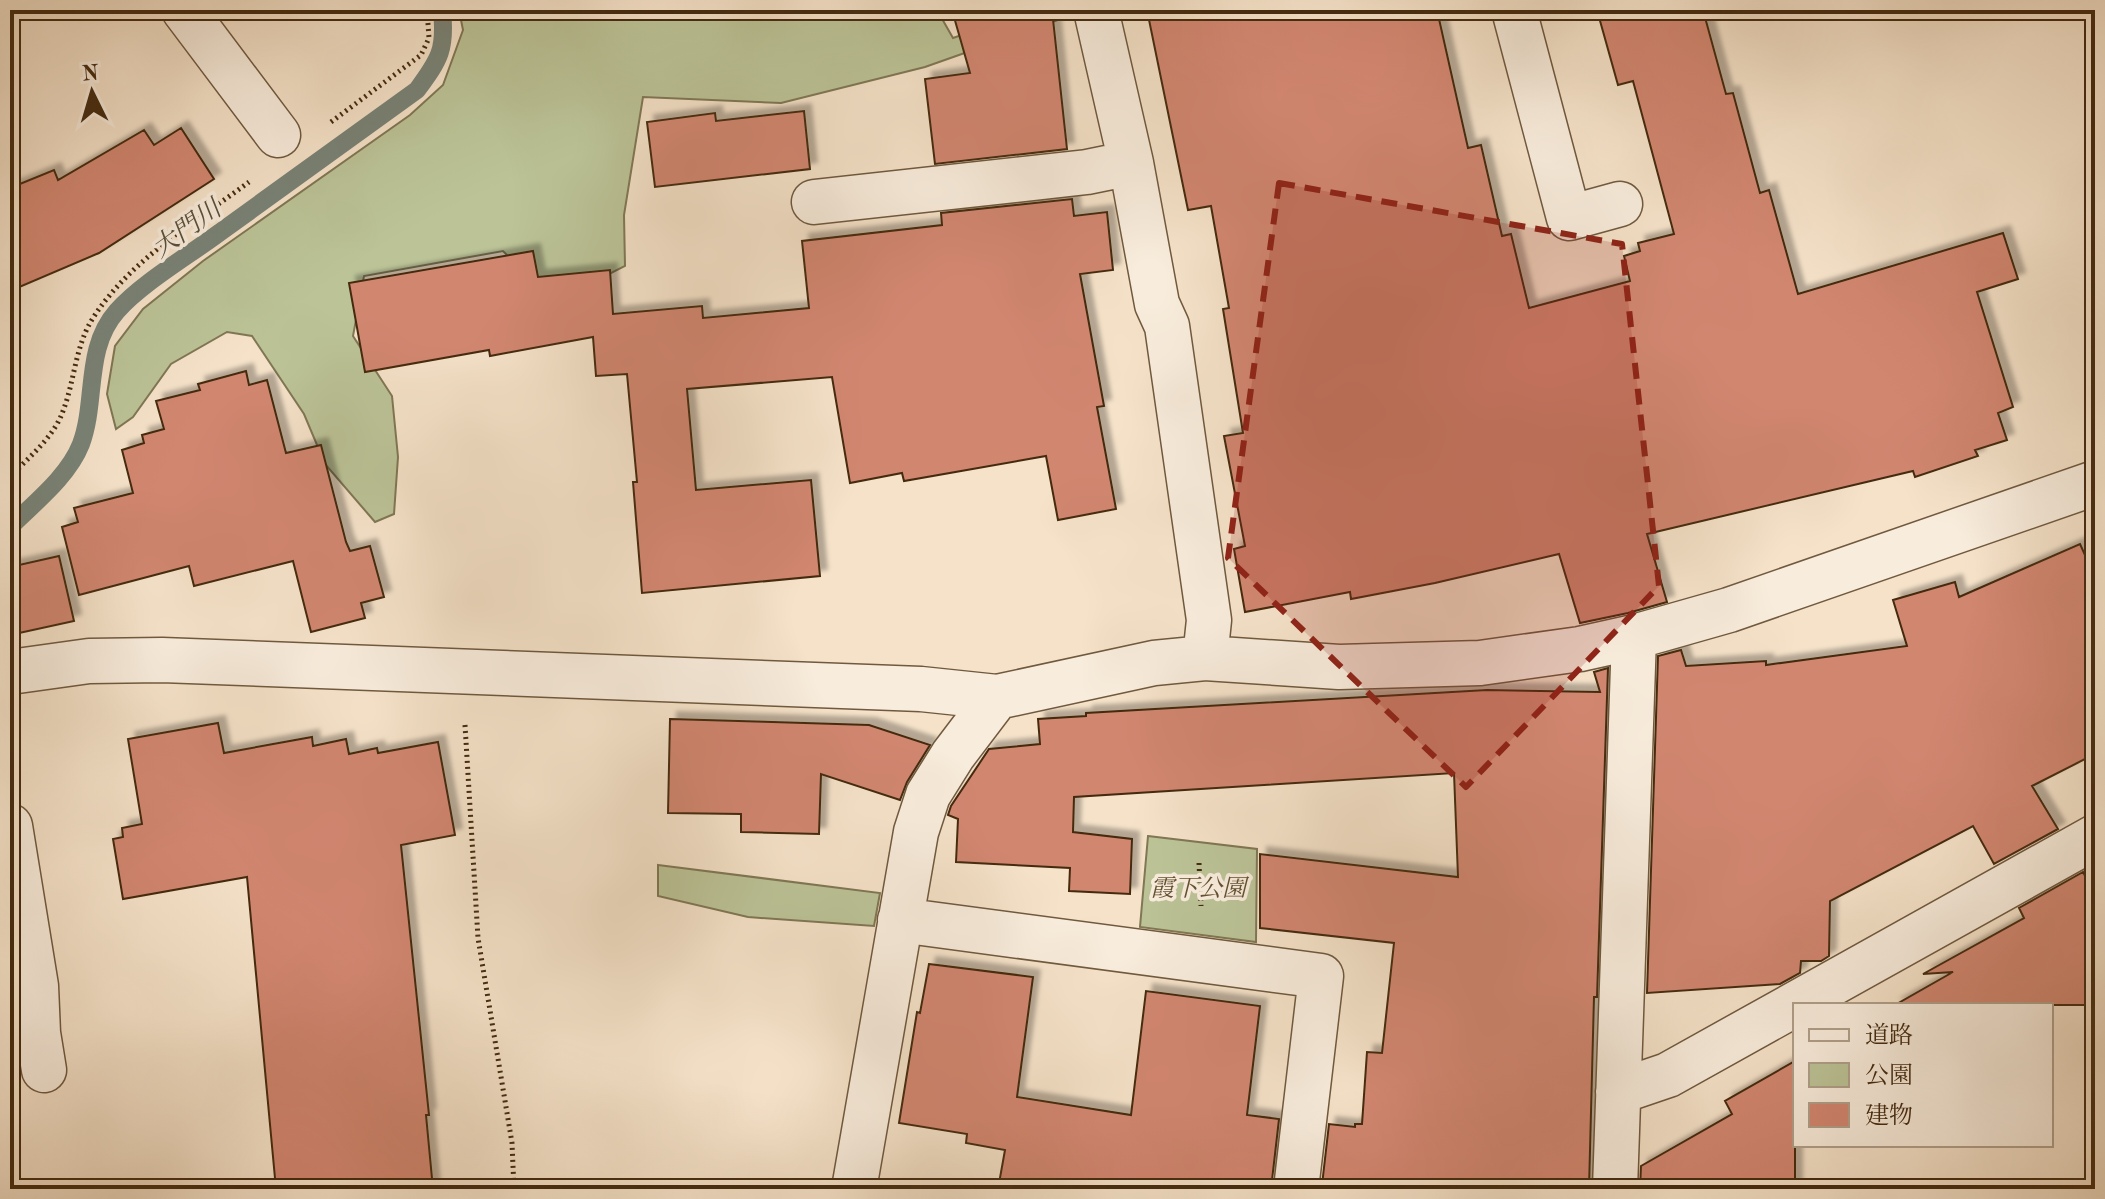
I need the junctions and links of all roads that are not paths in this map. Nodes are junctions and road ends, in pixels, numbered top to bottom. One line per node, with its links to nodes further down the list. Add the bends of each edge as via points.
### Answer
1 (184, 10): 4 (street)
2 (1096, 10): 5 (street)
3 (1514, 10): 7 (street, via 1569,218)
4 (278, 135)
5 (1131, 163): 6 (street, via 1087,172 880,177); 10 (street, via 1183,428 1209,620)
6 (814, 202)
7 (1620, 204)
8 (2095, 483): 9 (street, via 1729,610)
9 (1634, 637): 10 (street, via 1480,663 1339,667); 20 (street)
10 (1205, 658): 12 (street, via 1154,663)
11 (10, 672): 12 (street, via 89,661 162,660 921,689)
12 (997, 697): 15 (street, via 928,795)
13 (10, 826): 16 (street)
14 (2095, 837): 17 (street)
15 (900, 920): 21 (street); 22 (street, via 1321,976)
16 (23, 988): 19 (street)
17 (1797, 1003)
18 (1793, 1005): 20 (street, via 1668,1075)
19 (44, 1070)
20 (1618, 1092): 23 (street)
21 (854, 1189)
22 (1296, 1189)
23 (1615, 1189)

